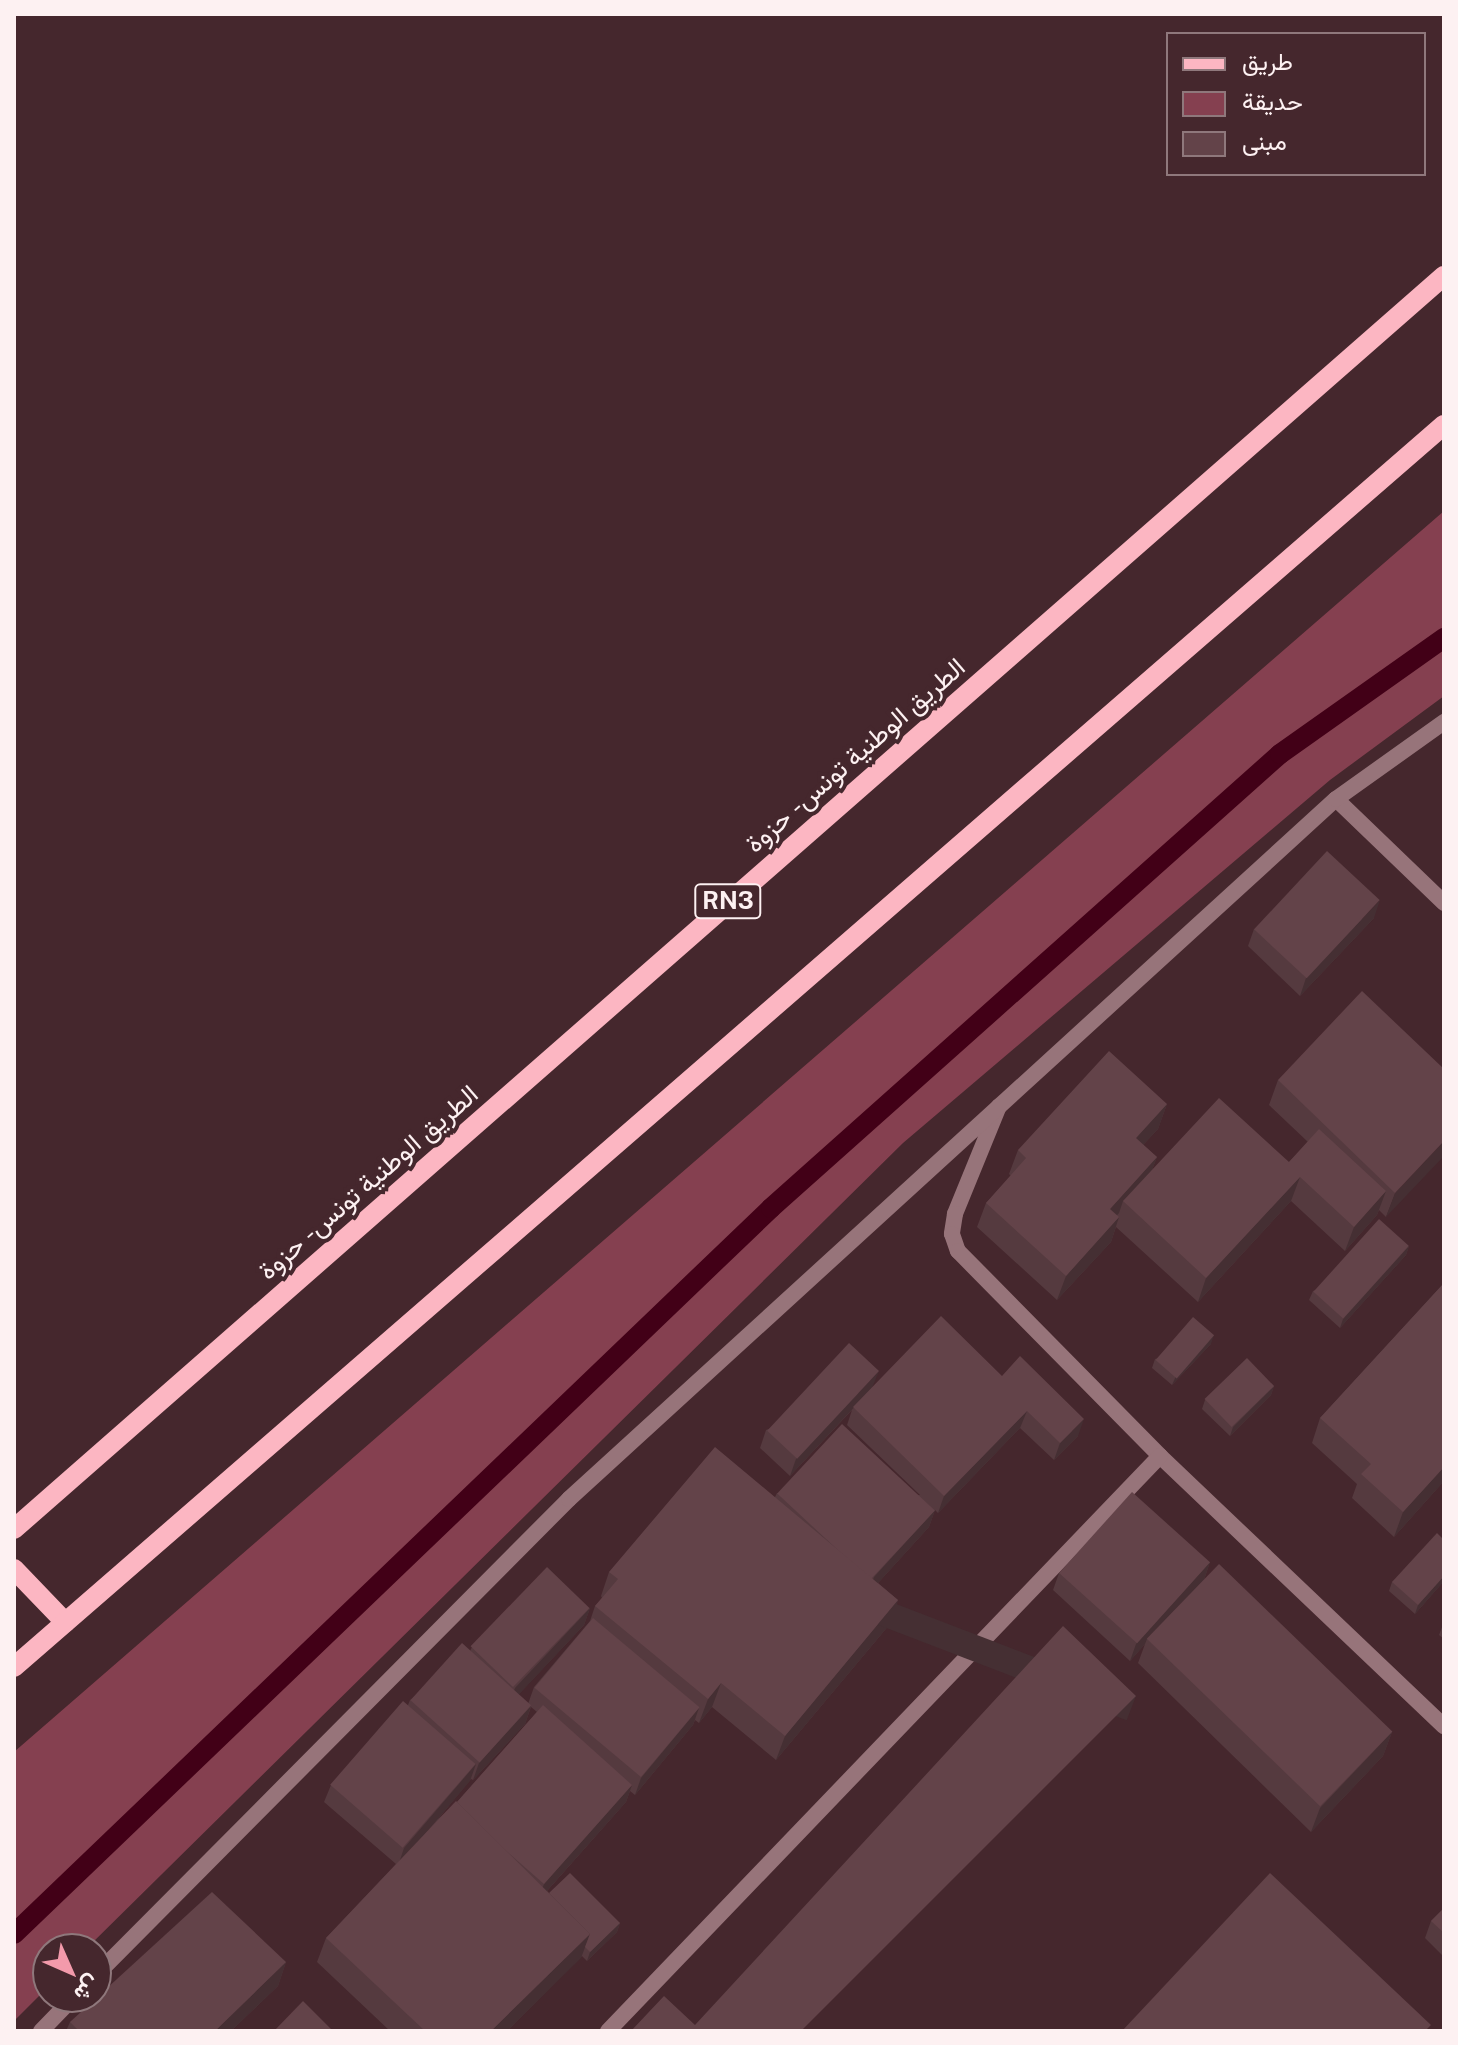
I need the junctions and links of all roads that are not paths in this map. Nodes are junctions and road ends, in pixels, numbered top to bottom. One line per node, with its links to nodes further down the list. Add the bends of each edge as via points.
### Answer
1 (1444, 276): 8 (main road, الطريق الوطنية تونس - حزوة / RN3)
2 (1444, 425): 10 (main road)
3 (1444, 722): 4 (street)
4 (1336, 799): 5 (street); 6 (street)
5 (1444, 903)
6 (1001, 1101): 7 (street, via 955,1214 952,1234 958,1251); 13 (street, via 569,1499)
7 (1160, 1456): 12 (street); 16 (street)
8 (14, 1529)
9 (14, 1569): 10 (main road)
10 (65, 1622): 11 (main road)
11 (14, 1667)
12 (1444, 1726)
13 (112, 1959)
14 (58, 2013): 15 (street)
15 (41, 2031)
16 (608, 2031)

